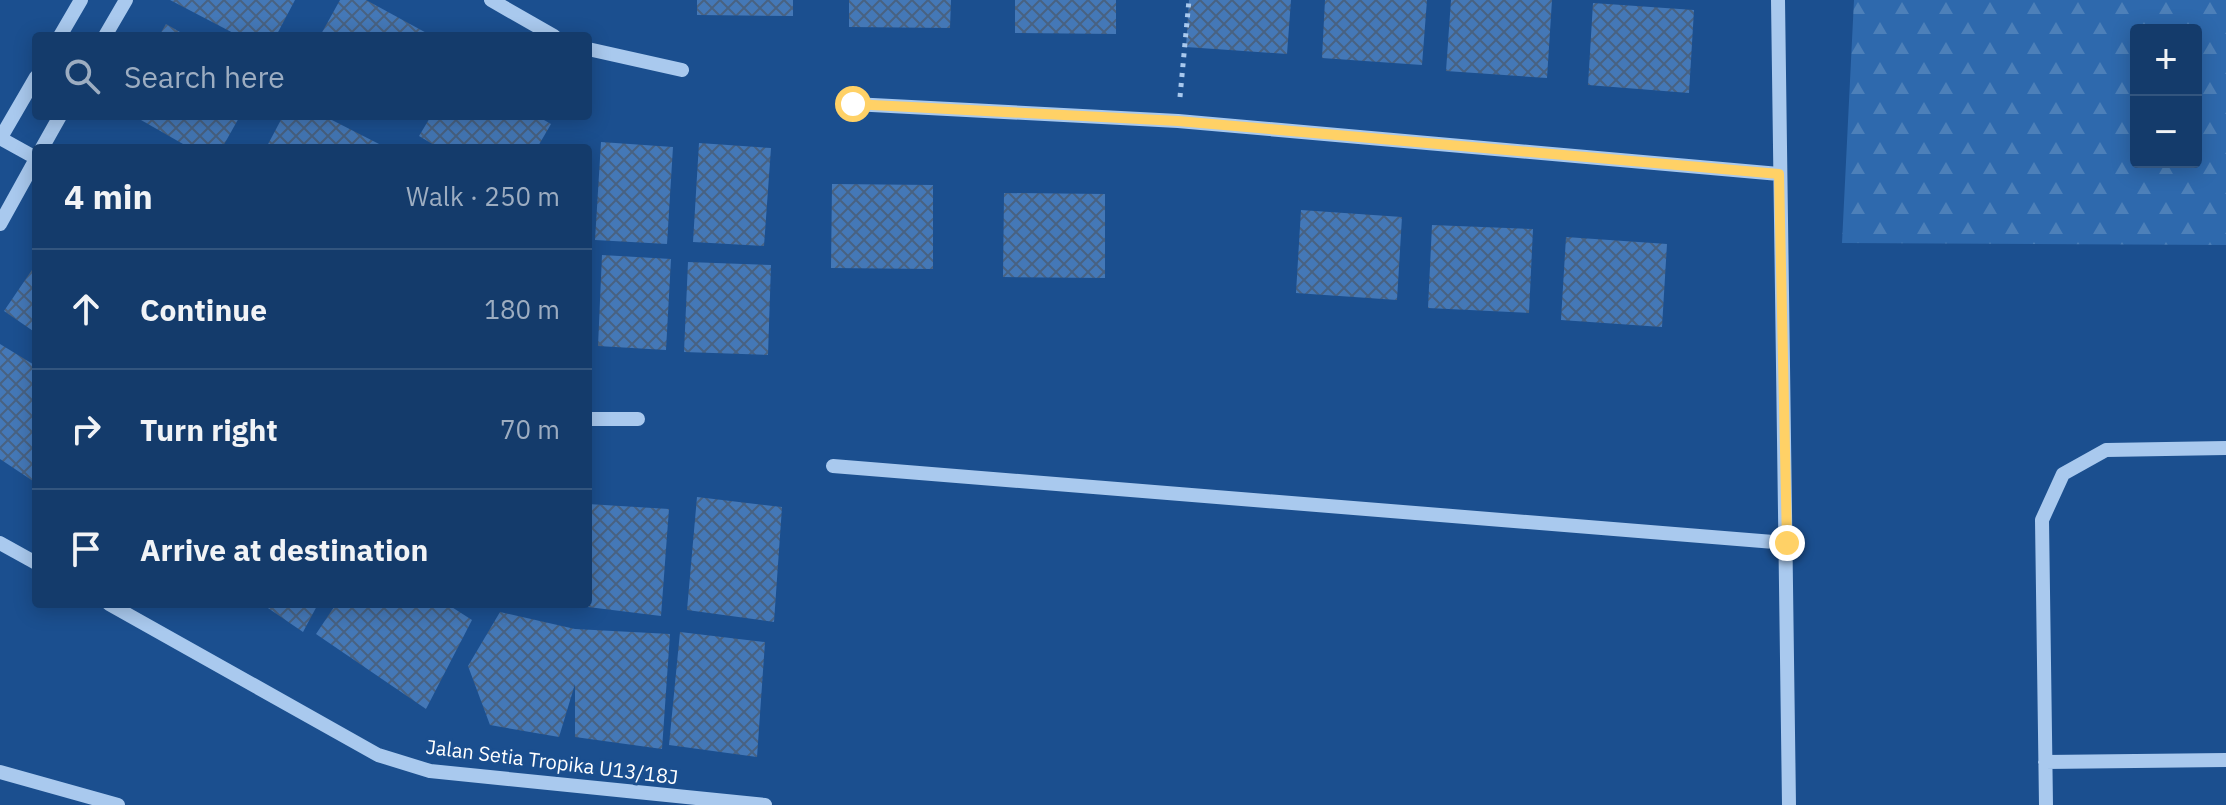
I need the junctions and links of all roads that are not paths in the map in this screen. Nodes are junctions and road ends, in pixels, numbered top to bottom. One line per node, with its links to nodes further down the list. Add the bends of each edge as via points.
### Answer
1 (81, 0): 5 (street)
2 (126, 0): 6 (street)
3 (491, 0): 7 (street)
4 (1778, 0): 17 (street)
5 (62, 32)
6 (107, 32)
7 (547, 32)
8 (592, 50): 9 (street)
9 (682, 70)
10 (32, 84): 13 (street)
11 (853, 104): 17 (street, via 1178,121)
12 (58, 120): 14 (street)
13 (0, 139): 15 (street)
14 (44, 144)
15 (32, 156)
16 (32, 165): 18 (street)
17 (1779, 174): 24 (street)
18 (0, 224)
19 (592, 419): 20 (street)
20 (638, 419)
21 (2226, 448): 28 (street, via 2106,450 2063,474 2042,520)
22 (833, 466): 24 (street)
23 (0, 543): 25 (street)
24 (1787, 543): 33 (street)
25 (32, 561)
26 (116, 608): 30 (street, Jalan Setia Tropika U13/18J, via 378,755 430,771)
27 (2226, 760): 28 (street)
28 (2045, 762): 34 (street)
29 (0, 772): 31 (street)
30 (743, 803): 32 (street, Jalan Setia Tropika U13/18J)
31 (118, 805)
32 (765, 805)
33 (1789, 805)
34 (2046, 805)

